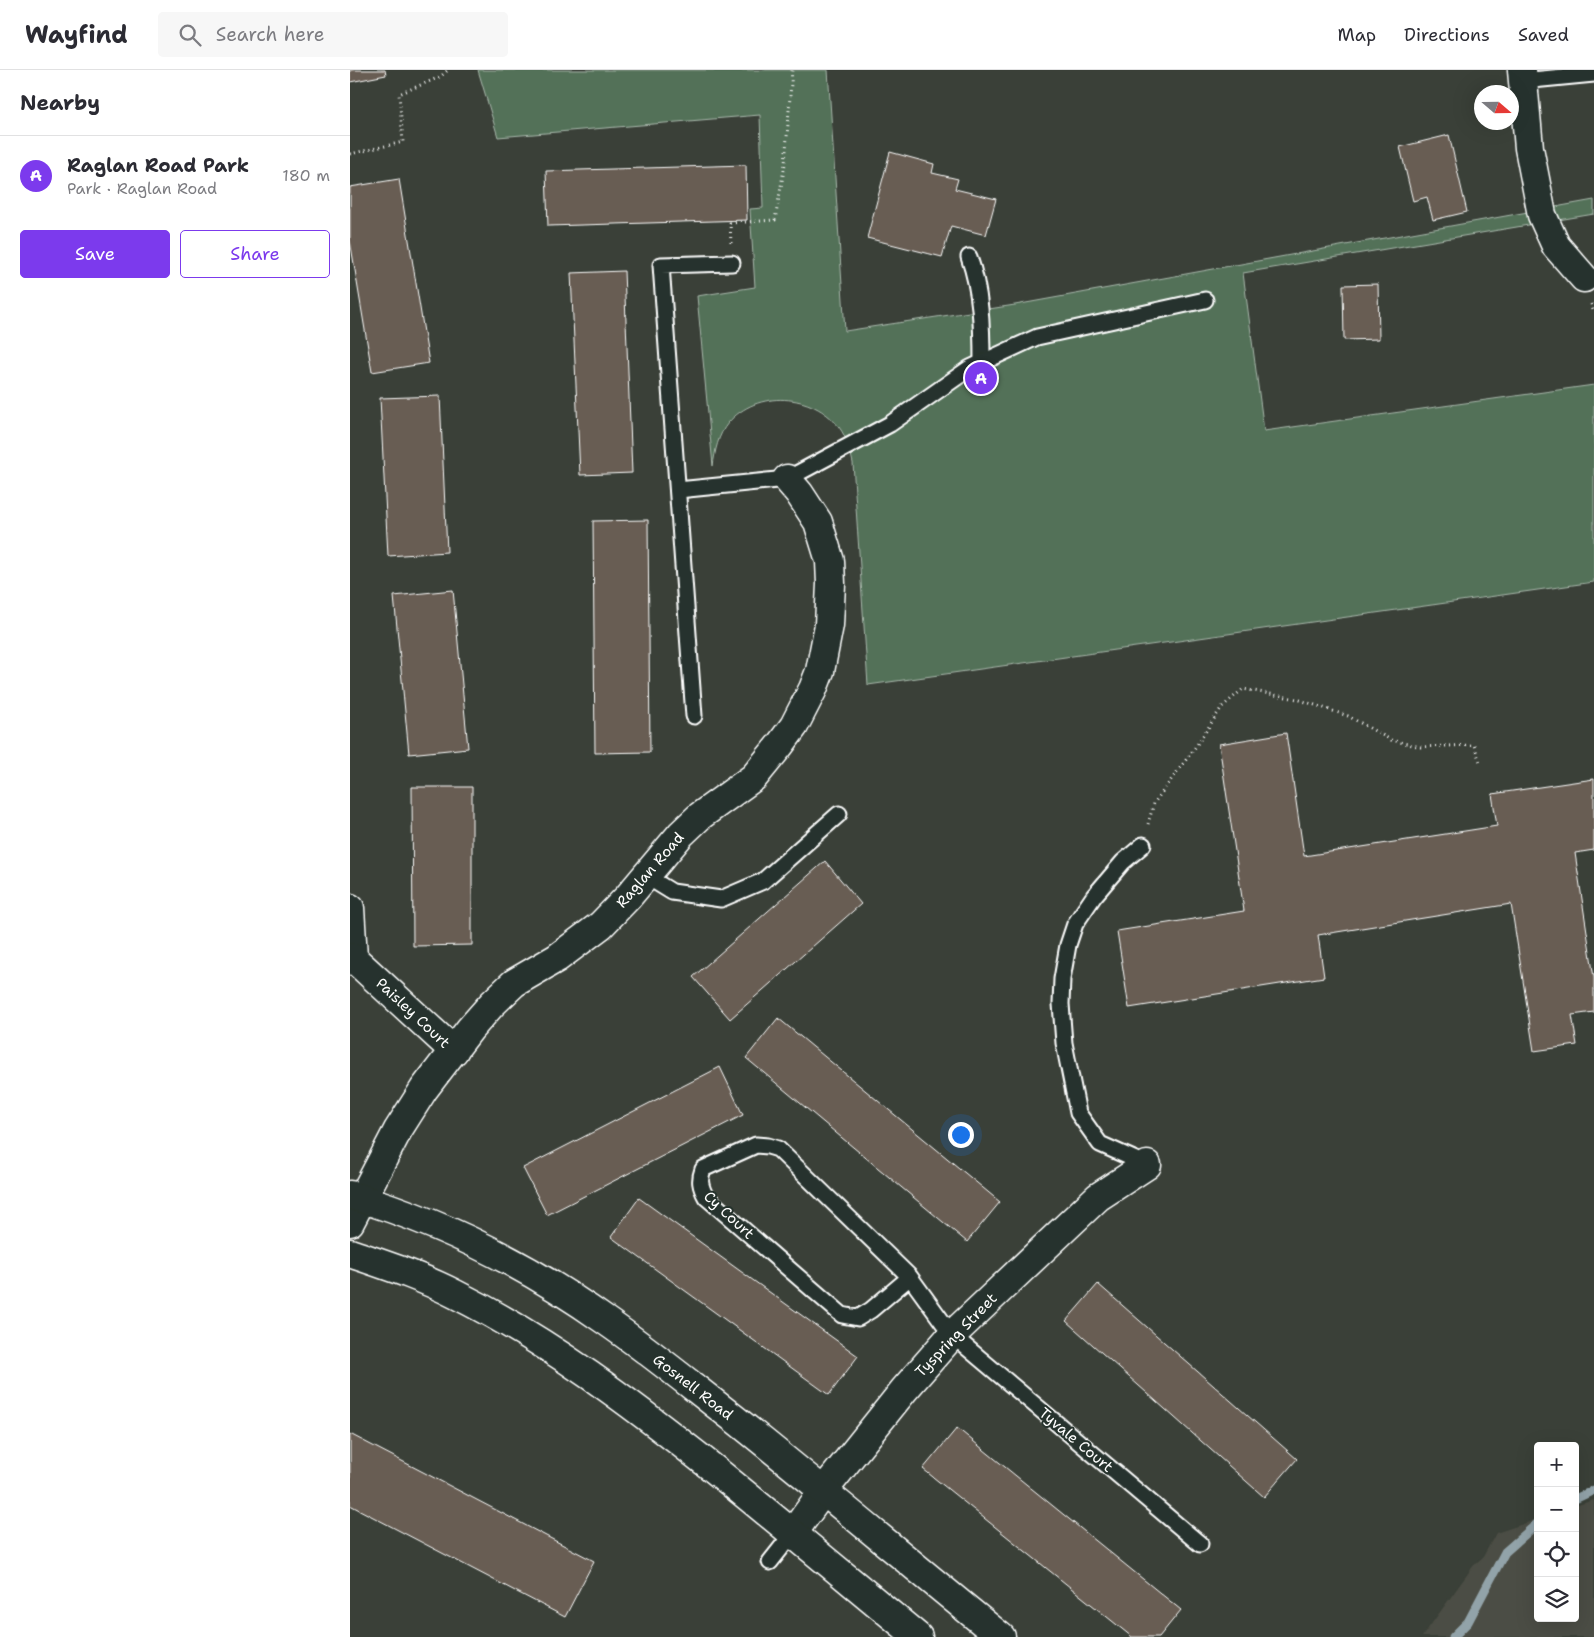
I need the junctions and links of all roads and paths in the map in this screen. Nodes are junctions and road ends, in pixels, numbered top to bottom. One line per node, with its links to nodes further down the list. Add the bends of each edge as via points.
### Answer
1 (448, 70): 5 (path, via 440,77 399,94 403,142)
2 (792, 70): 7 (path, via 785,164 775,220 730,223)
3 (1594, 74): 4 (lane)
4 (1522, 76): 8 (street, via 1528,148 1542,215 1556,246)
5 (350, 154)
6 (970, 257): 10 (lane, via 980,306)
7 (732, 263): 12 (lane, via 661,265)
8 (1584, 278)
9 (1205, 300): 10 (lane, via 1037,337)
10 (982, 362): 11 (lane, via 890,424)
11 (787, 479): 12 (lane); 17 (street, Raglan Road, via 818,522 830,561 829,626 820,671 794,726 754,777 700,816)
12 (678, 490): 13 (lane)
13 (694, 716)
14 (1480, 762): 16 (path, via 1474,745 1420,747 1391,740 1348,716 1297,699 1243,689 1222,707 1154,803)
15 (839, 814): 17 (lane, via 763,881 721,899 672,892)
16 (1143, 845): 21 (lane, via 1123,862 1075,924 1062,979 1061,1004 1064,1043 1078,1113 1100,1144)
17 (646, 876): 20 (street, Raglan Road, via 601,925 557,958 514,983 492,1004)
18 (350, 908): 19 (street)
19 (351, 957): 20 (street, Paisley Court)
20 (454, 1051): 22 (street, Raglan Road, via 424,1090)
21 (1147, 1165): 26 (street, Tyspring Street, via 1098,1197)
22 (356, 1197): 23 (street, Raglan Road); 27 (street, Gosnell Road, via 418,1218 537,1276 621,1332)
23 (350, 1222)
24 (350, 1253): 28 (street, via 454,1293 550,1348 643,1413)
25 (910, 1277): 25 (lane, Cy Court, via 778,1149 756,1145 703,1169 701,1188 706,1197 842,1315 858,1318); 26 (lane, Cy Court)
26 (952, 1335): 27 (street, Tyspring Street); 29 (lane, Tyvale Court)
27 (824, 1490): 28 (street, Tyspring Street); 32 (street, Gosnell Road)
28 (793, 1532): 30 (lane); 31 (street)
29 (1200, 1544)
30 (770, 1562)
31 (918, 1637)
32 (1001, 1637)

